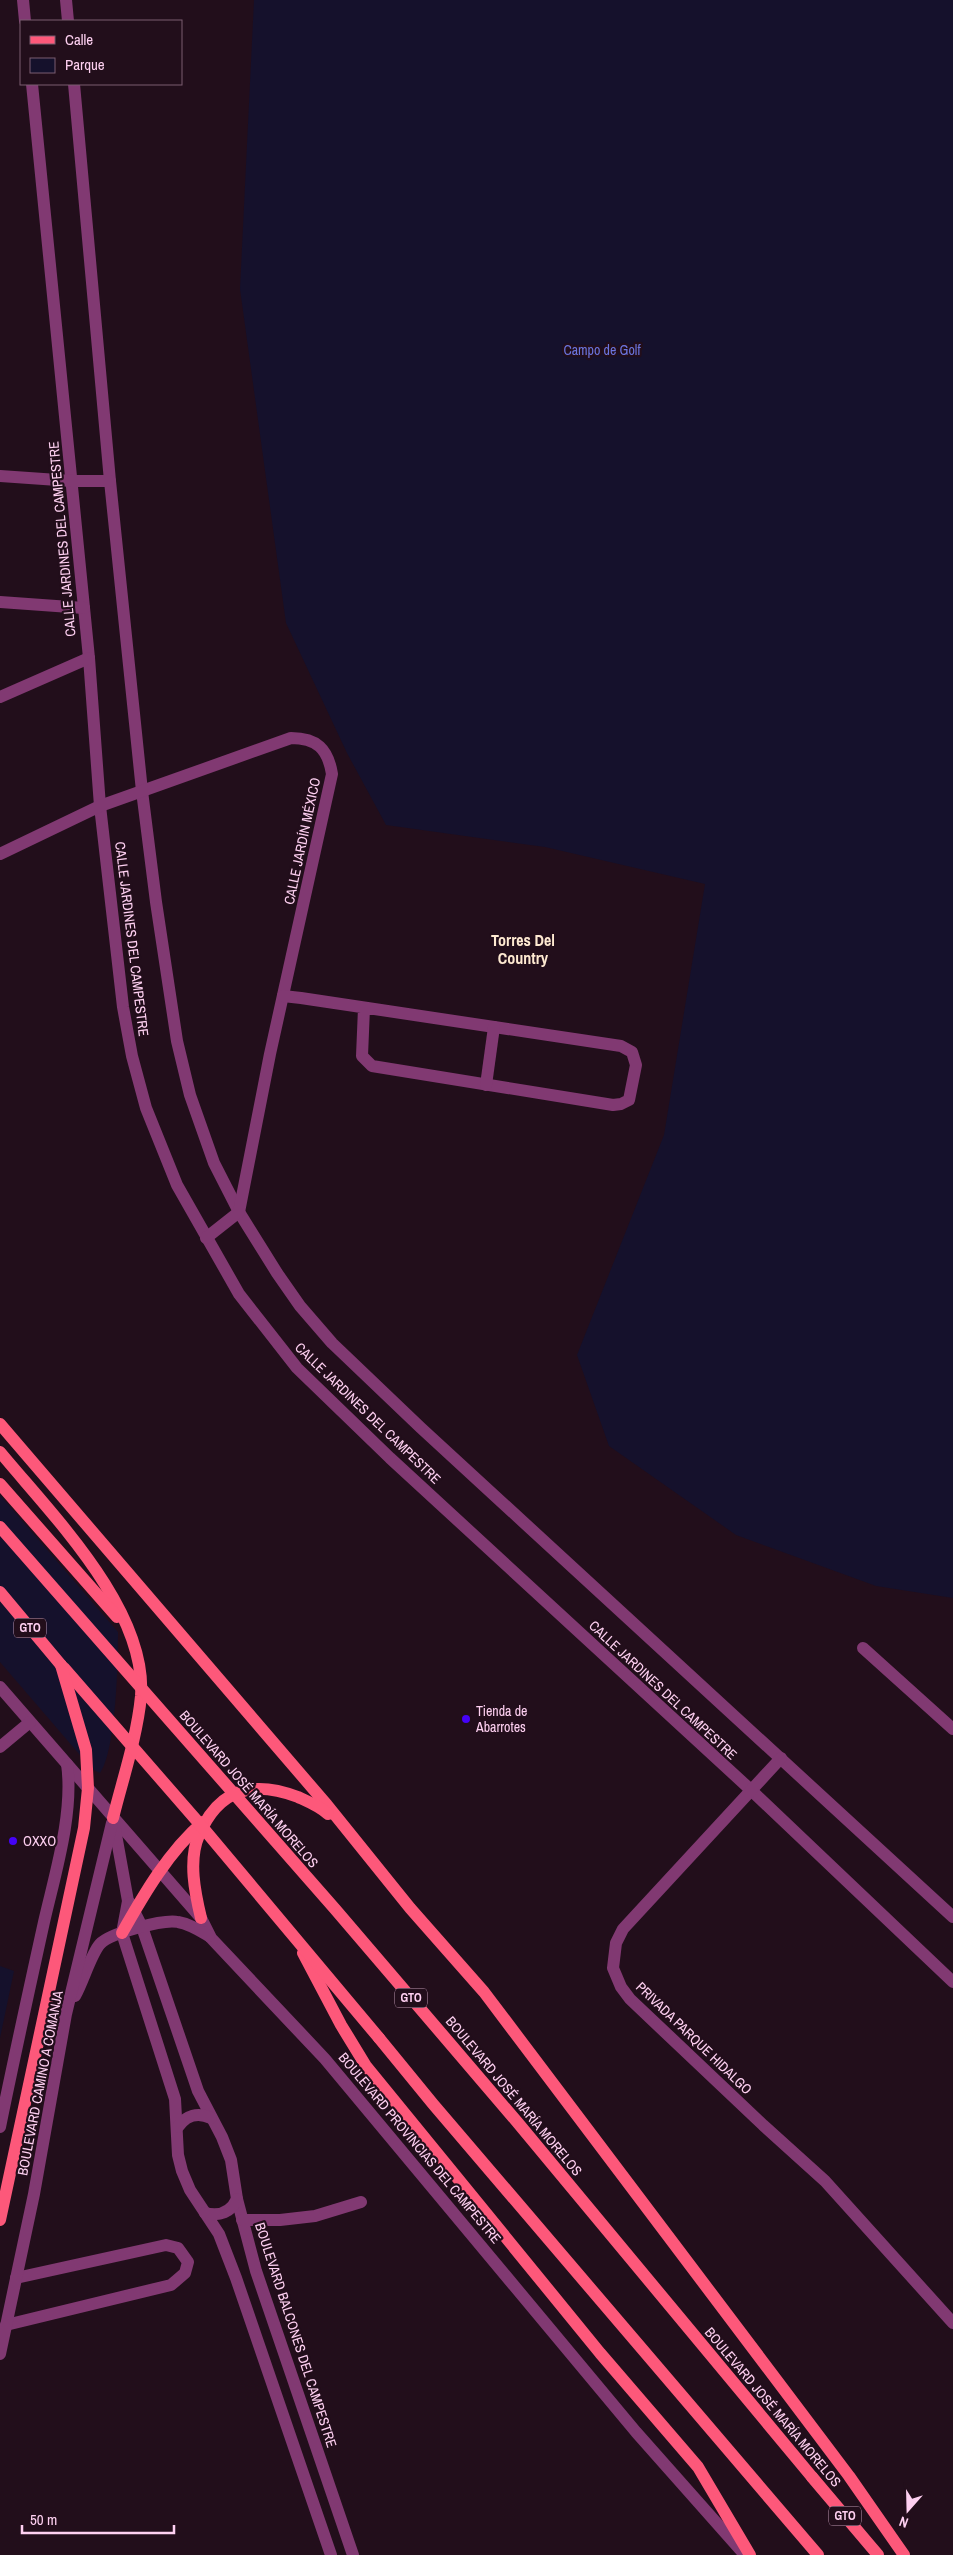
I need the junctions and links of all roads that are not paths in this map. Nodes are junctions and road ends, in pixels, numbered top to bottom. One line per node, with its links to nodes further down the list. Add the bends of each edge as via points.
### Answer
1 (23, 0): 3 (street)
2 (66, 0): 4 (street)
3 (25, 20)
4 (68, 20)
5 (32, 85): 8 (street, CALLE JARDINES DEL CAMPESTRE)
6 (74, 85): 9 (street, CALLE JARDINES DEL CAMPESTRE)
7 (0, 476): 8 (street)
8 (72, 481): 9 (street); 11 (street, CALLE JARDINES DEL CAMPESTRE)
9 (110, 481): 14 (street, CALLE JARDINES DEL CAMPESTRE)
10 (0, 602): 11 (street)
11 (84, 608): 12 (street, CALLE JARDINES DEL CAMPESTRE)
12 (88, 658): 13 (street); 15 (street, CALLE JARDINES DEL CAMPESTRE)
13 (0, 697)
14 (142, 790): 15 (street, CALLE JARDÍN MÉXICO); 17 (street, CALLE JARDÍN MÉXICO, via 291,738 310,740 326,753 332,774); 21 (street, CALLE JARDINES DEL CAMPESTRE, via 176,1041 214,1163)
15 (100, 806): 16 (street, CALLE JARDÍN MÉXICO); 22 (street, CALLE JARDINES DEL CAMPESTRE, via 123,1007 132,1056 146,1108 177,1185)
16 (0, 854)
17 (283, 996): 18 (street); 21 (street, CALLE JARDÍN MÉXICO)
18 (364, 1008): 19 (street); 20 (street, via 362,1056 372,1066)
19 (494, 1027): 20 (street); 20 (street, via 620,1046 632,1052 636,1065 629,1100 621,1104)
20 (486, 1085)
21 (239, 1212): 22 (street); 35 (street, CALLE JARDINES DEL CAMPESTRE, via 300,1306 332,1343 420,1428)
22 (206, 1238): 37 (street, CALLE JARDINES DEL CAMPESTRE, via 239,1294 297,1368 390,1458)
23 (0, 1424): 40 (main road)
24 (0, 1452): 28 (main road, via 106,1583)
25 (0, 1484): 28 (main road)
26 (0, 1527): 68 (main road, BOULEVARD JOSÉ MARÍA MORELOS / GTO, bridge, via 518,2123)
27 (0, 1592): 30 (main road, GTO)
28 (129, 1630): 39 (main road, via 137,1654 141,1694)
29 (863, 1648): 33 (street)
30 (61, 1664): 47 (main road, GTO, bridge); 57 (main road, bridge, via 86,1750 88,1788 84,1828)
31 (0, 1687): 32 (street, BOULEVARD PROVINCIAS DEL CAMPESTRE)
32 (30, 1722): 34 (street); 36 (street, BOULEVARD PROVINCIAS DEL CAMPESTRE)
33 (953, 1729)
34 (0, 1747)
35 (781, 1758): 37 (street, PRIVADA PARQUE HIDALGO); 44 (street, CALLE JARDINES DEL CAMPESTRE)
36 (67, 1764): 39 (street, BOULEVARD PROVINCIAS DEL CAMPESTRE); 52 (street, BOULEVARD CAMINO A COMANJA, via 67,1802 58,1861)
37 (752, 1791): 49 (street, CALLE JARDINES DEL CAMPESTRE); 60 (street, PRIVADA PARQUE HIDALGO, via 623,1929 612,1958 616,1977 640,2010 825,2180)
38 (212, 1814): 40 (main road, via 230,1796 250,1788 267,1787 320,1807); 41 (main road, via 188,1835); 43 (main road, via 198,1836 195,1853 195,1887)
39 (113, 1818): 41 (street, BOULEVARD PROVINCIAS DEL CAMPESTRE); 42 (street, BOULEVARD BALCONES DEL CAMPESTRE); 50 (street, BOULEVARD CAMINO A COMANJA)
40 (348, 1832): 69 (main road, via 484,1992 585,2122 849,2476)
41 (161, 1871): 42 (main road); 43 (street, BOULEVARD PROVINCIAS DEL CAMPESTRE)
42 (132, 1906): 45 (street, BOULEVARD BALCONES DEL CAMPESTRE); 46 (main road)
43 (201, 1918): 48 (street, BOULEVARD PROVINCIAS DEL CAMPESTRE)
44 (953, 1918)
45 (142, 1927): 46 (street); 48 (street, via 175,1921 194,1926); 51 (street, BOULEVARD BALCONES DEL CAMPESTRE, via 198,2091)
46 (122, 1933): 50 (street, via 101,1942 92,1955 89,1970); 53 (street, via 174,2099)
47 (292, 1934): 66 (main road, bridge, via 366,2066 600,2353 698,2467); 67 (main road, GTO, bridge)
48 (211, 1938): 65 (street, BOULEVARD PROVINCIAS DEL CAMPESTRE, via 332,2066 636,2432)
49 (953, 1982)
50 (66, 2014): 59 (street, BOULEVARD CAMINO A COMANJA)
51 (211, 2118): 53 (street, via 193,2115); 54 (street, BOULEVARD BALCONES DEL CAMPESTRE, via 231,2160)
52 (0, 2127)
53 (178, 2127): 56 (street, via 178,2155 182,2171)
54 (237, 2199): 56 (street, via 224,2213); 58 (street, BOULEVARD BALCONES DEL CAMPESTRE)
55 (360, 2202): 58 (street, via 315,2216)
56 (205, 2213): 63 (street, via 219,2234 236,2278)
57 (0, 2220)
58 (242, 2220): 64 (street, BOULEVARD BALCONES DEL CAMPESTRE, via 256,2271)
59 (16, 2278): 61 (street, BOULEVARD CAMINO A COMANJA); 61 (street, via 166,2245 178,2248 188,2262 185,2273 171,2285)
60 (953, 2323)
61 (6, 2325): 62 (street, BOULEVARD CAMINO A COMANJA)
62 (0, 2354)
63 (331, 2555)
64 (353, 2555)
65 (745, 2555)
66 (750, 2555)
67 (818, 2555)
68 (878, 2555)
69 (904, 2555)

